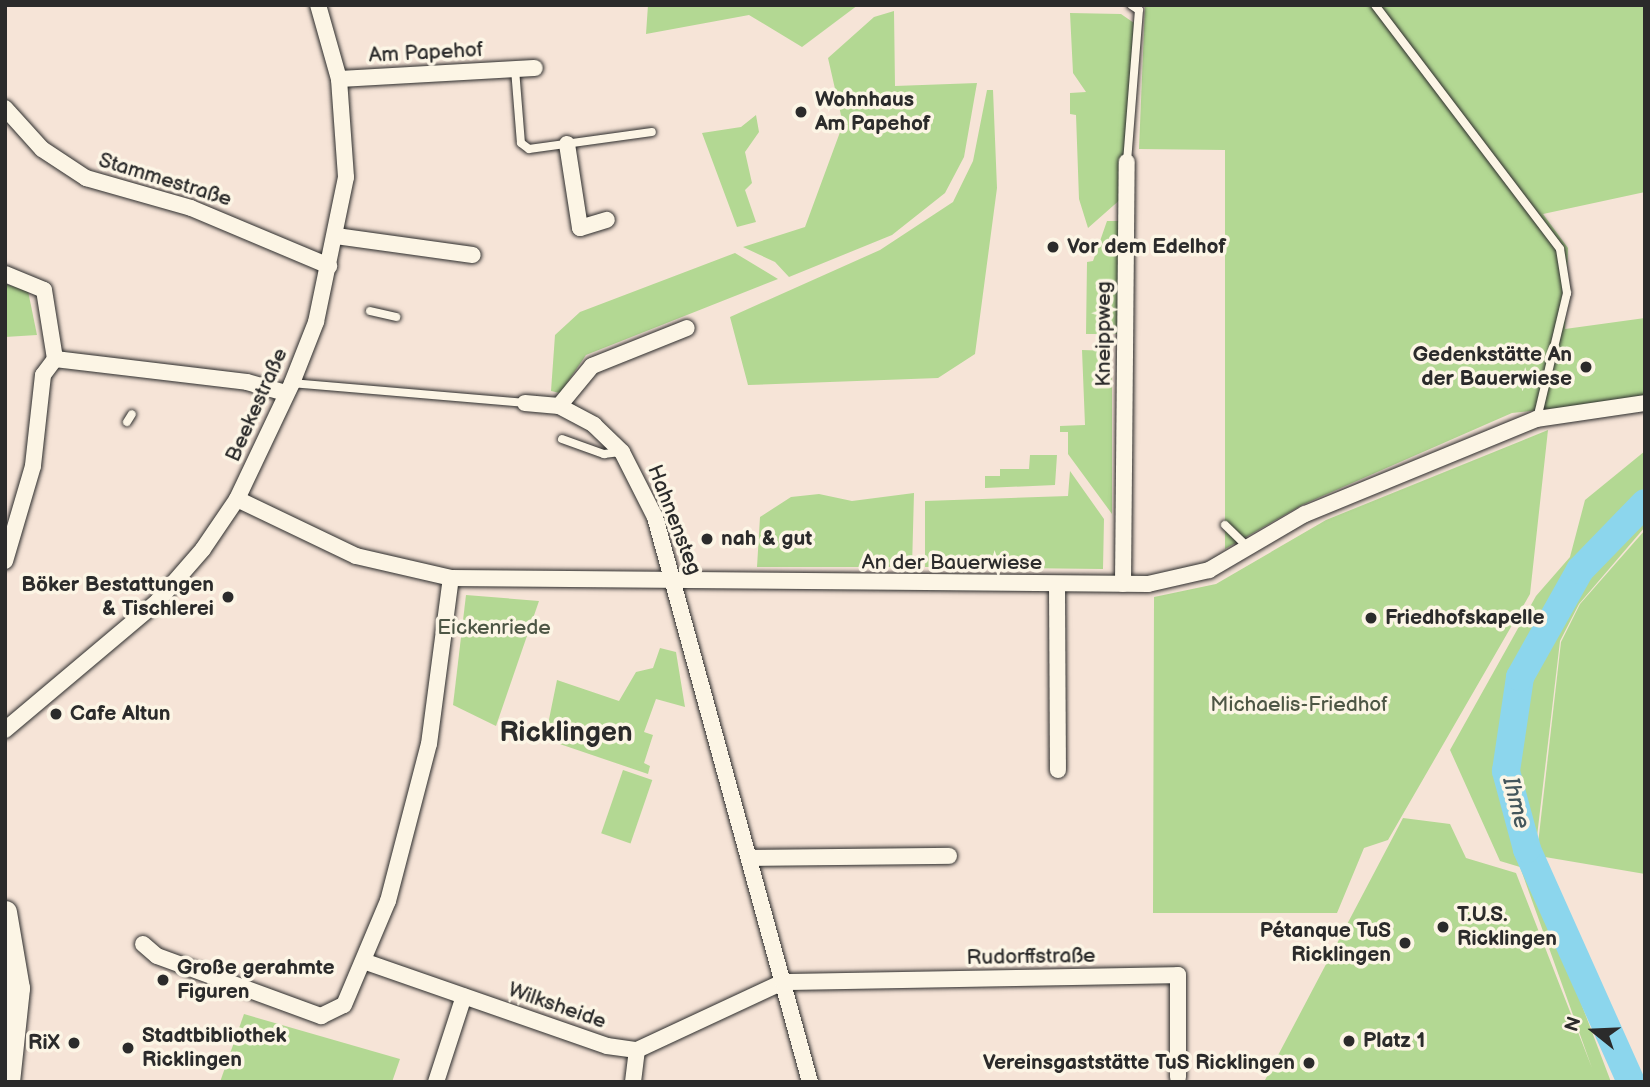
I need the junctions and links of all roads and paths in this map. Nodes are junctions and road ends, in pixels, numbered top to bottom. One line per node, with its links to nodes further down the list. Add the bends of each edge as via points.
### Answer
1 (318, 5): 6 (street, Beekestraße)
2 (1131, 5): 10 (lane, Kneippweg, via 1139,10)
3 (1376, 5): 24 (lane, via 1560,249 1567,293)
4 (515, 68): 5 (street, Am Papehof); 6 (street, Am Papehof); 9 (lane, via 521,143 529,149)
5 (535, 68)
6 (339, 79): 12 (street, Beekestraße, via 347,151)
7 (5, 108): 14 (street, Stammestraße, via 42,149 86,178 191,208)
8 (652, 132): 9 (lane)
9 (566, 144): 11 (street, via 580,228)
10 (1127, 162): 34 (street, Kneippweg)
11 (607, 219)
12 (336, 236): 13 (street); 14 (street, Beekestraße)
13 (473, 255)
14 (330, 266): 20 (street, Beekestraße)
15 (5, 274): 19 (street, via 44,290)
16 (370, 311): 17 (lane)
17 (396, 317)
18 (687, 328): 23 (street, via 592,366)
19 (55, 359): 20 (street, Hahnensteg); 28 (street, via 43,375 33,466)
20 (289, 388): 21 (lane, Hahnensteg); 27 (street, Beekestraße)
21 (526, 403): 23 (street, Hahnensteg)
22 (1645, 403): 24 (street, An der Bauerwiese)
23 (559, 406): 26 (street, Hahnensteg, via 594,425)
24 (1537, 419): 30 (street, An der Bauerwiese, via 1305,514)
25 (562, 439): 26 (lane, via 604,454)
26 (622, 452): 33 (street, Hahnensteg, via 655,517)
27 (237, 499): 32 (street, An der Bauerwiese, via 356,556); 36 (street, Beekestraße, via 157,602)
28 (13, 511): 31 (street)
29 (1225, 525): 30 (lane)
30 (1248, 547): 34 (street, An der Bauerwiese, via 1180,580)
31 (5, 561)
32 (451, 578): 33 (street, An der Bauerwiese); 42 (street, via 429,744)
33 (678, 584): 35 (street, An der Bauerwiese); 39 (street, Hahnensteg)
34 (1123, 584): 35 (street, An der Bauerwiese)
35 (1057, 585): 37 (street)
36 (5, 730)
37 (1058, 770)
38 (949, 856): 39 (street)
39 (752, 858): 43 (street, Hahnensteg)
40 (5, 912): 47 (street, via 18,988)
41 (143, 944): 42 (street, via 174,964 321,1016 344,1005)
42 (366, 962): 44 (street, Wilksheide)
43 (783, 982): 45 (street); 46 (street, Rudorffstraße, via 1178,975); 50 (street, Hahnensteg)
44 (464, 996): 45 (street, Wilksheide); 48 (street)
45 (638, 1050): 49 (street)
46 (1178, 1077)
47 (8, 1082)
48 (436, 1082)
49 (633, 1082)
50 (810, 1082)

